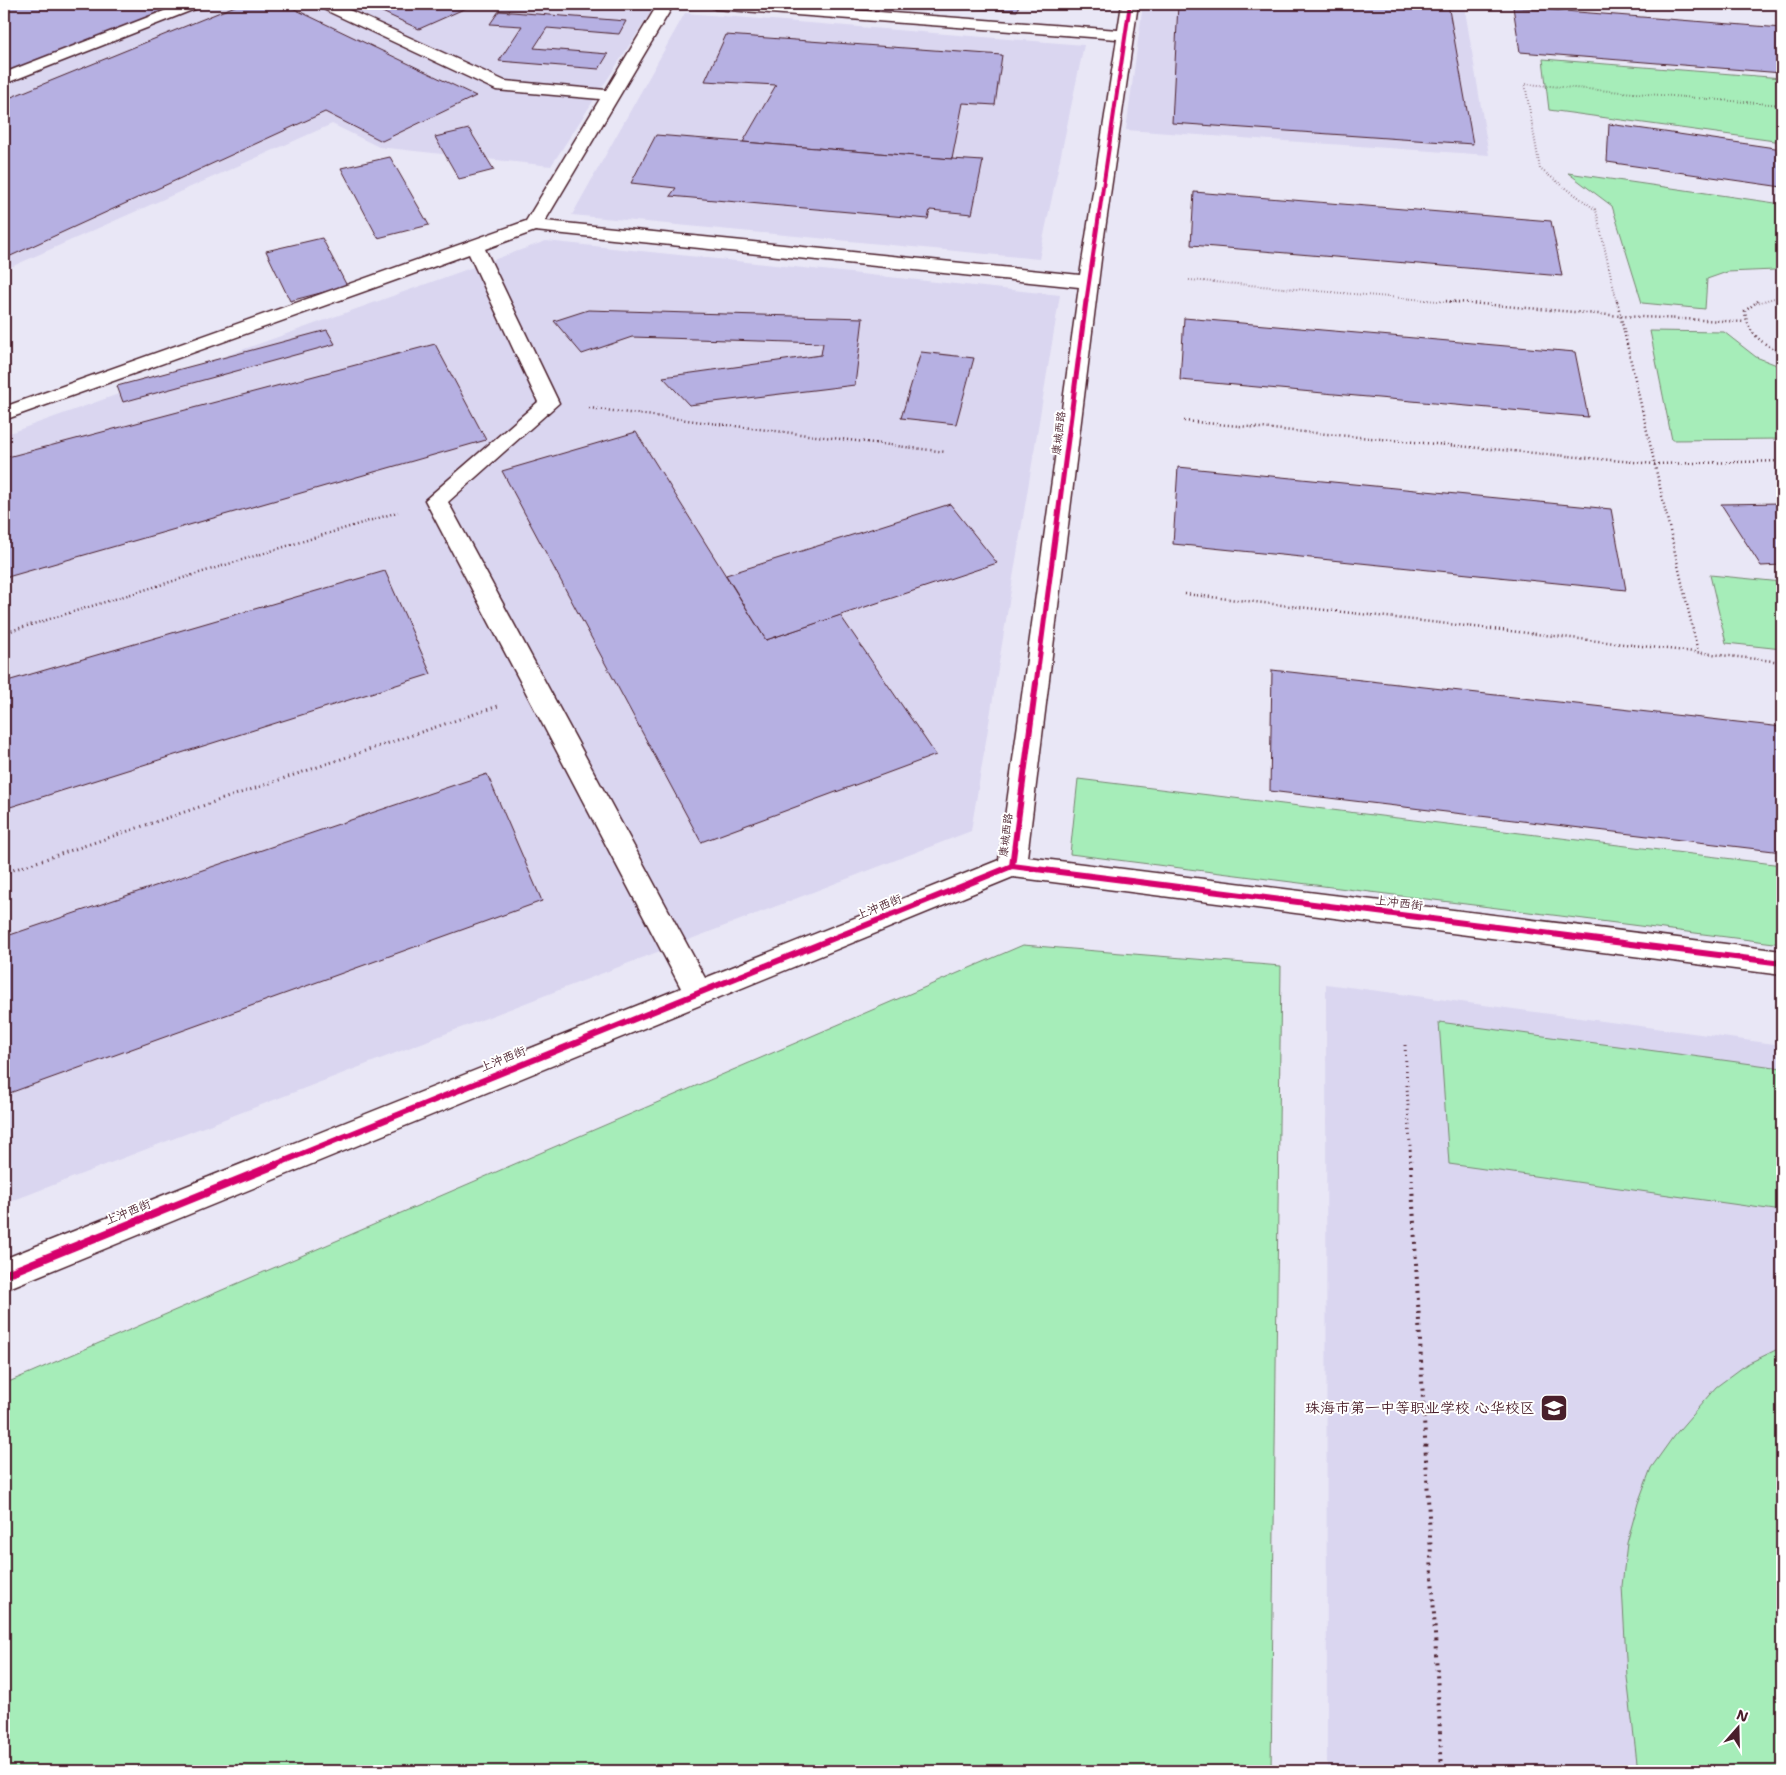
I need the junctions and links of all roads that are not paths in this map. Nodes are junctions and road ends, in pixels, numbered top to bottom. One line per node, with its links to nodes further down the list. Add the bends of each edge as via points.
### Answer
1 (195, 4): 7 (street)
2 (324, 4): 8 (street, via 502,86)
3 (666, 4): 8 (street)
4 (715, 4): 6 (street)
5 (1130, 4): 6 (street, 康城西路)
6 (1125, 35): 11 (street, 康城西路)
7 (4, 79)
8 (611, 94): 9 (street)
9 (533, 224): 10 (street); 11 (street)
10 (474, 246): 12 (street); 15 (street, via 549,403 436,500)
11 (1089, 282): 13 (street, 康城西路)
12 (4, 414)
13 (1012, 866): 14 (street, 上冲西街); 15 (street, 上沖西街)
14 (1782, 963)
15 (698, 992): 16 (street, 上沖西街)
16 (4, 1275)

